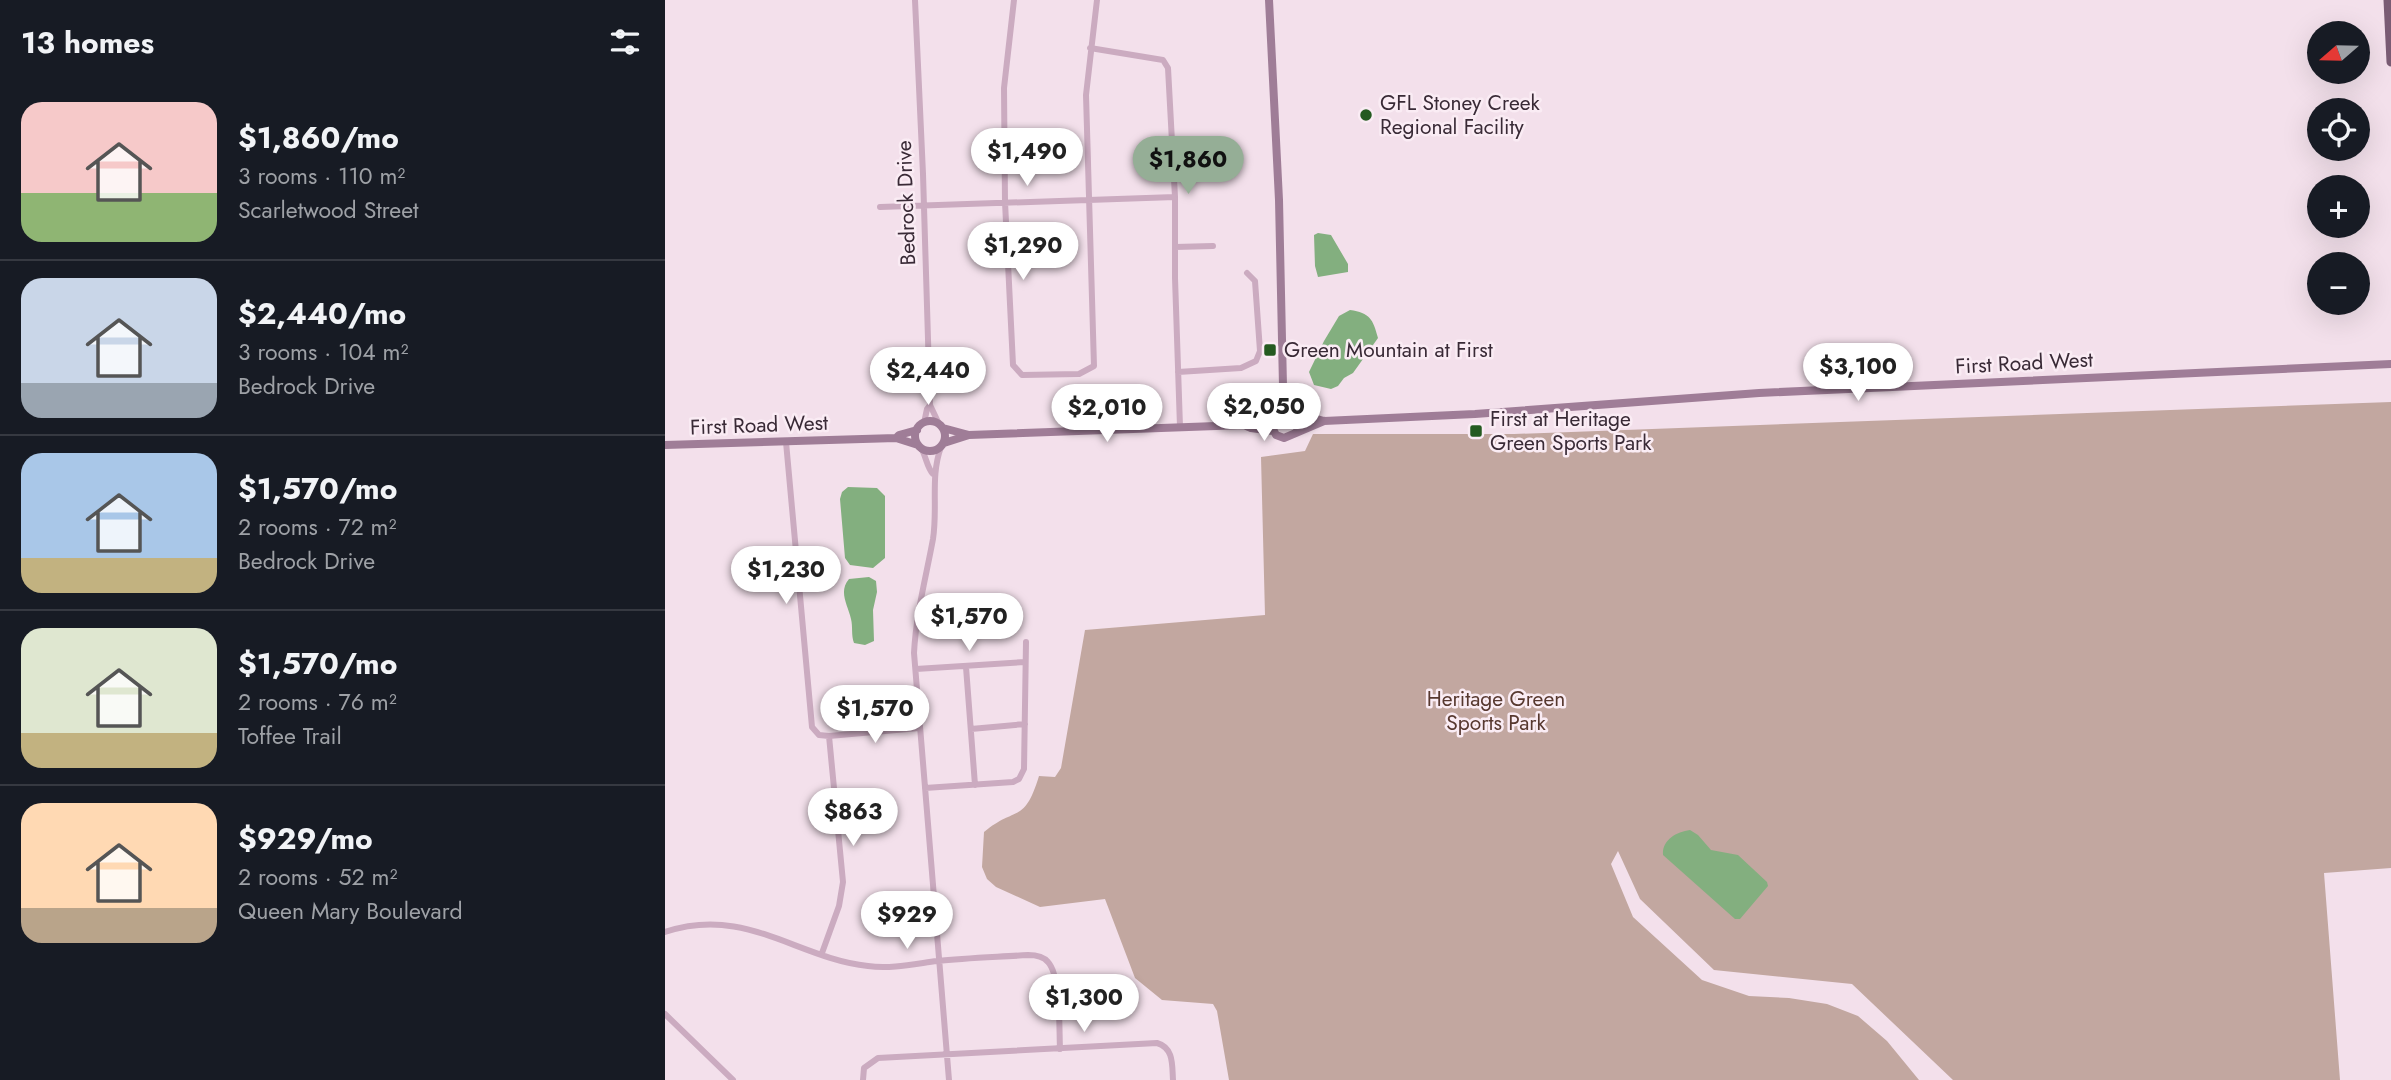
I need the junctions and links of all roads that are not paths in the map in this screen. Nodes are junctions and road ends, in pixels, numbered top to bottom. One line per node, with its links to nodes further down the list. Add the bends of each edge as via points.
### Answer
1 (915, 0): 12 (street, Bedrock Drive)
2 (1014, 0): 11 (street, via 1004,88)
3 (1097, 0): 7 (street)
4 (1269, 0): 19 (street)
5 (2388, 0): 6 (main road)
6 (2390, 23): 8 (main road)
7 (1090, 48): 9 (street, via 1163,60 1168,68); 10 (street, via 1086,95)
8 (2391, 62)
9 (1175, 197): 10 (street); 15 (street)
10 (1090, 199): 11 (street); 11 (street, via 1094,366 1079,374 1022,375 1013,365)
11 (1005, 202): 12 (street)
12 (925, 206): 13 (street); 20 (street, Bedrock Drive)
13 (880, 207)
14 (1213, 246): 15 (street)
15 (1175, 247): 18 (street)
16 (1247, 273): 18 (street, via 1255,281 1260,351 1256,361 1241,368)
17 (2391, 364): 23 (street, First Road West, via 1759,393)
18 (1178, 372): 27 (street)
19 (1283, 386): 21 (street); 22 (street)
20 (930, 405): 24 (street, Bedrock Drive); 26 (street, Bedrock Drive)
21 (1294, 411): 22 (street, via 1283,408); 23 (street, First Road West); 30 (street, via 1300,425)
22 (1274, 413): 25 (street, First Road West); 29 (street)
23 (1324, 421): 30 (street, First Road West)
24 (924, 423): 26 (street, First Road West); 28 (street, First Road West)
25 (1244, 425): 27 (street, First Road West); 29 (street, First Road West)
26 (941, 426): 31 (street, First Road West); 35 (street, via 945,433)
27 (1180, 427): 31 (street, First Road West)
28 (917, 430): 32 (street, First Road West); 36 (street)
29 (1273, 431): 30 (street, via 1284,438)
30 (1296, 433)
31 (969, 435): 35 (street, First Road West)
32 (895, 438): 33 (street, First Road West); 36 (street, First Road West)
33 (786, 442): 34 (street, First Road West); 45 (street, via 809,719 819,735)
34 (665, 445)
35 (942, 445): 36 (street, First Road West, via 931,451); 37 (street)
36 (920, 447): 37 (street)
37 (933, 474): 41 (street, via 936,511 917,620)
38 (1026, 642): 39 (street)
39 (1025, 662): 40 (street); 42 (street)
40 (965, 667): 41 (street); 44 (street)
41 (916, 669): 43 (street)
42 (1025, 724): 44 (street); 46 (street, via 1024,769 1019,779)
43 (919, 727): 45 (street); 47 (street)
44 (971, 729): 46 (street)
45 (829, 736): 49 (street, via 843,882)
46 (975, 785): 47 (street)
47 (925, 788): 50 (street)
48 (665, 932): 49 (street, via 701,925 739,927)
49 (822, 953): 50 (street, via 883,968)
50 (940, 961): 52 (street, via 1028,955 1046,959 1055,977); 53 (street)
51 (665, 1014): 54 (street)
52 (1060, 1049): 53 (street); 57 (street, via 1161,1044 1170,1052)
53 (947, 1055): 55 (street, via 878,1058 864,1068); 56 (street)
54 (733, 1080)
55 (863, 1080)
56 (949, 1080)
57 (1173, 1080)

